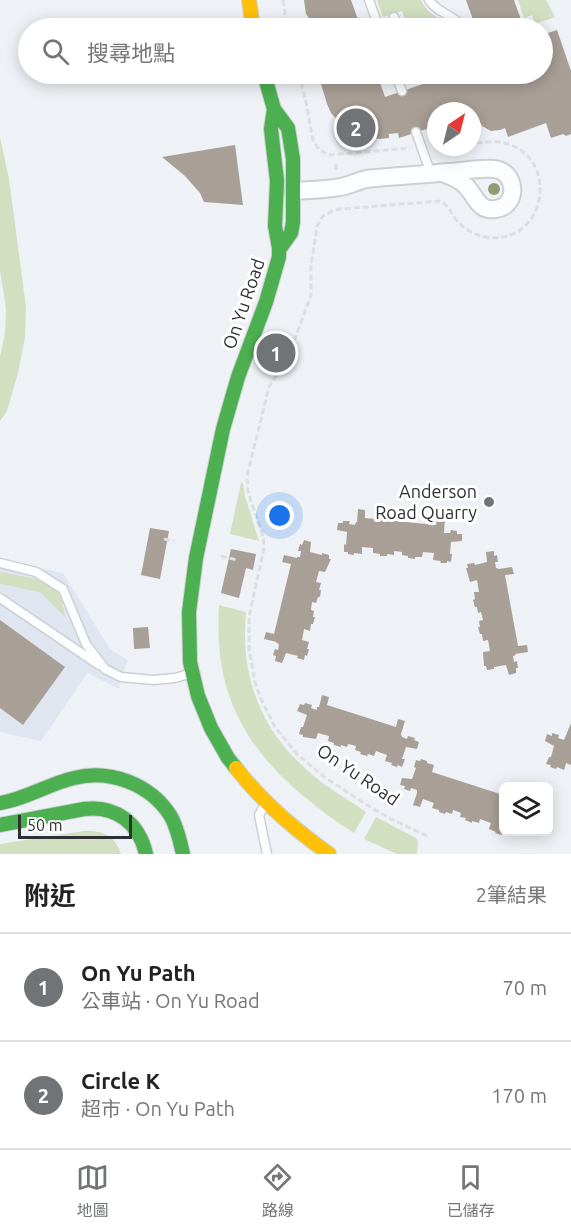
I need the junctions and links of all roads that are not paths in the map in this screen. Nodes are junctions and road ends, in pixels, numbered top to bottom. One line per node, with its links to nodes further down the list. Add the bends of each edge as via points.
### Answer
1 (249, 0): 4 (street)
2 (369, 0): 5 (lane)
3 (429, 0): 6 (lane)
4 (252, 18)
5 (375, 18)
6 (451, 18)
7 (267, 84): 13 (street, On Yu Road, via 274,109 288,128)
8 (400, 84): 9 (lane)
9 (402, 91)
10 (416, 132): 12 (lane)
11 (489, 169): 12 (street); 14 (street, via 477,176); 14 (street, via 509,177 513,188 508,203 499,209 488,209 478,204)
12 (437, 174): 13 (street, via 362,180 342,176); 14 (street, via 461,181)
13 (285, 186): 18 (street, On Yu Road, via 291,233 280,247 272,282 238,377 197,549 188,627)
14 (473, 194)
15 (0, 563): 17 (lane, via 36,572 63,589 86,644)
16 (0, 598): 17 (lane)
17 (105, 669): 18 (lane, via 121,677 153,680)
18 (192, 673): 20 (street, On Yu Road, via 216,740)
19 (0, 803): 24 (street, via 81,776 121,778 157,799 170,815)
20 (266, 804): 22 (lane, via 258,815); 25 (street, On Yu Road)
21 (0, 825): 23 (street, via 88,808 105,810 131,823 143,840)
22 (268, 853)
23 (146, 854)
24 (183, 854)
25 (329, 854)

